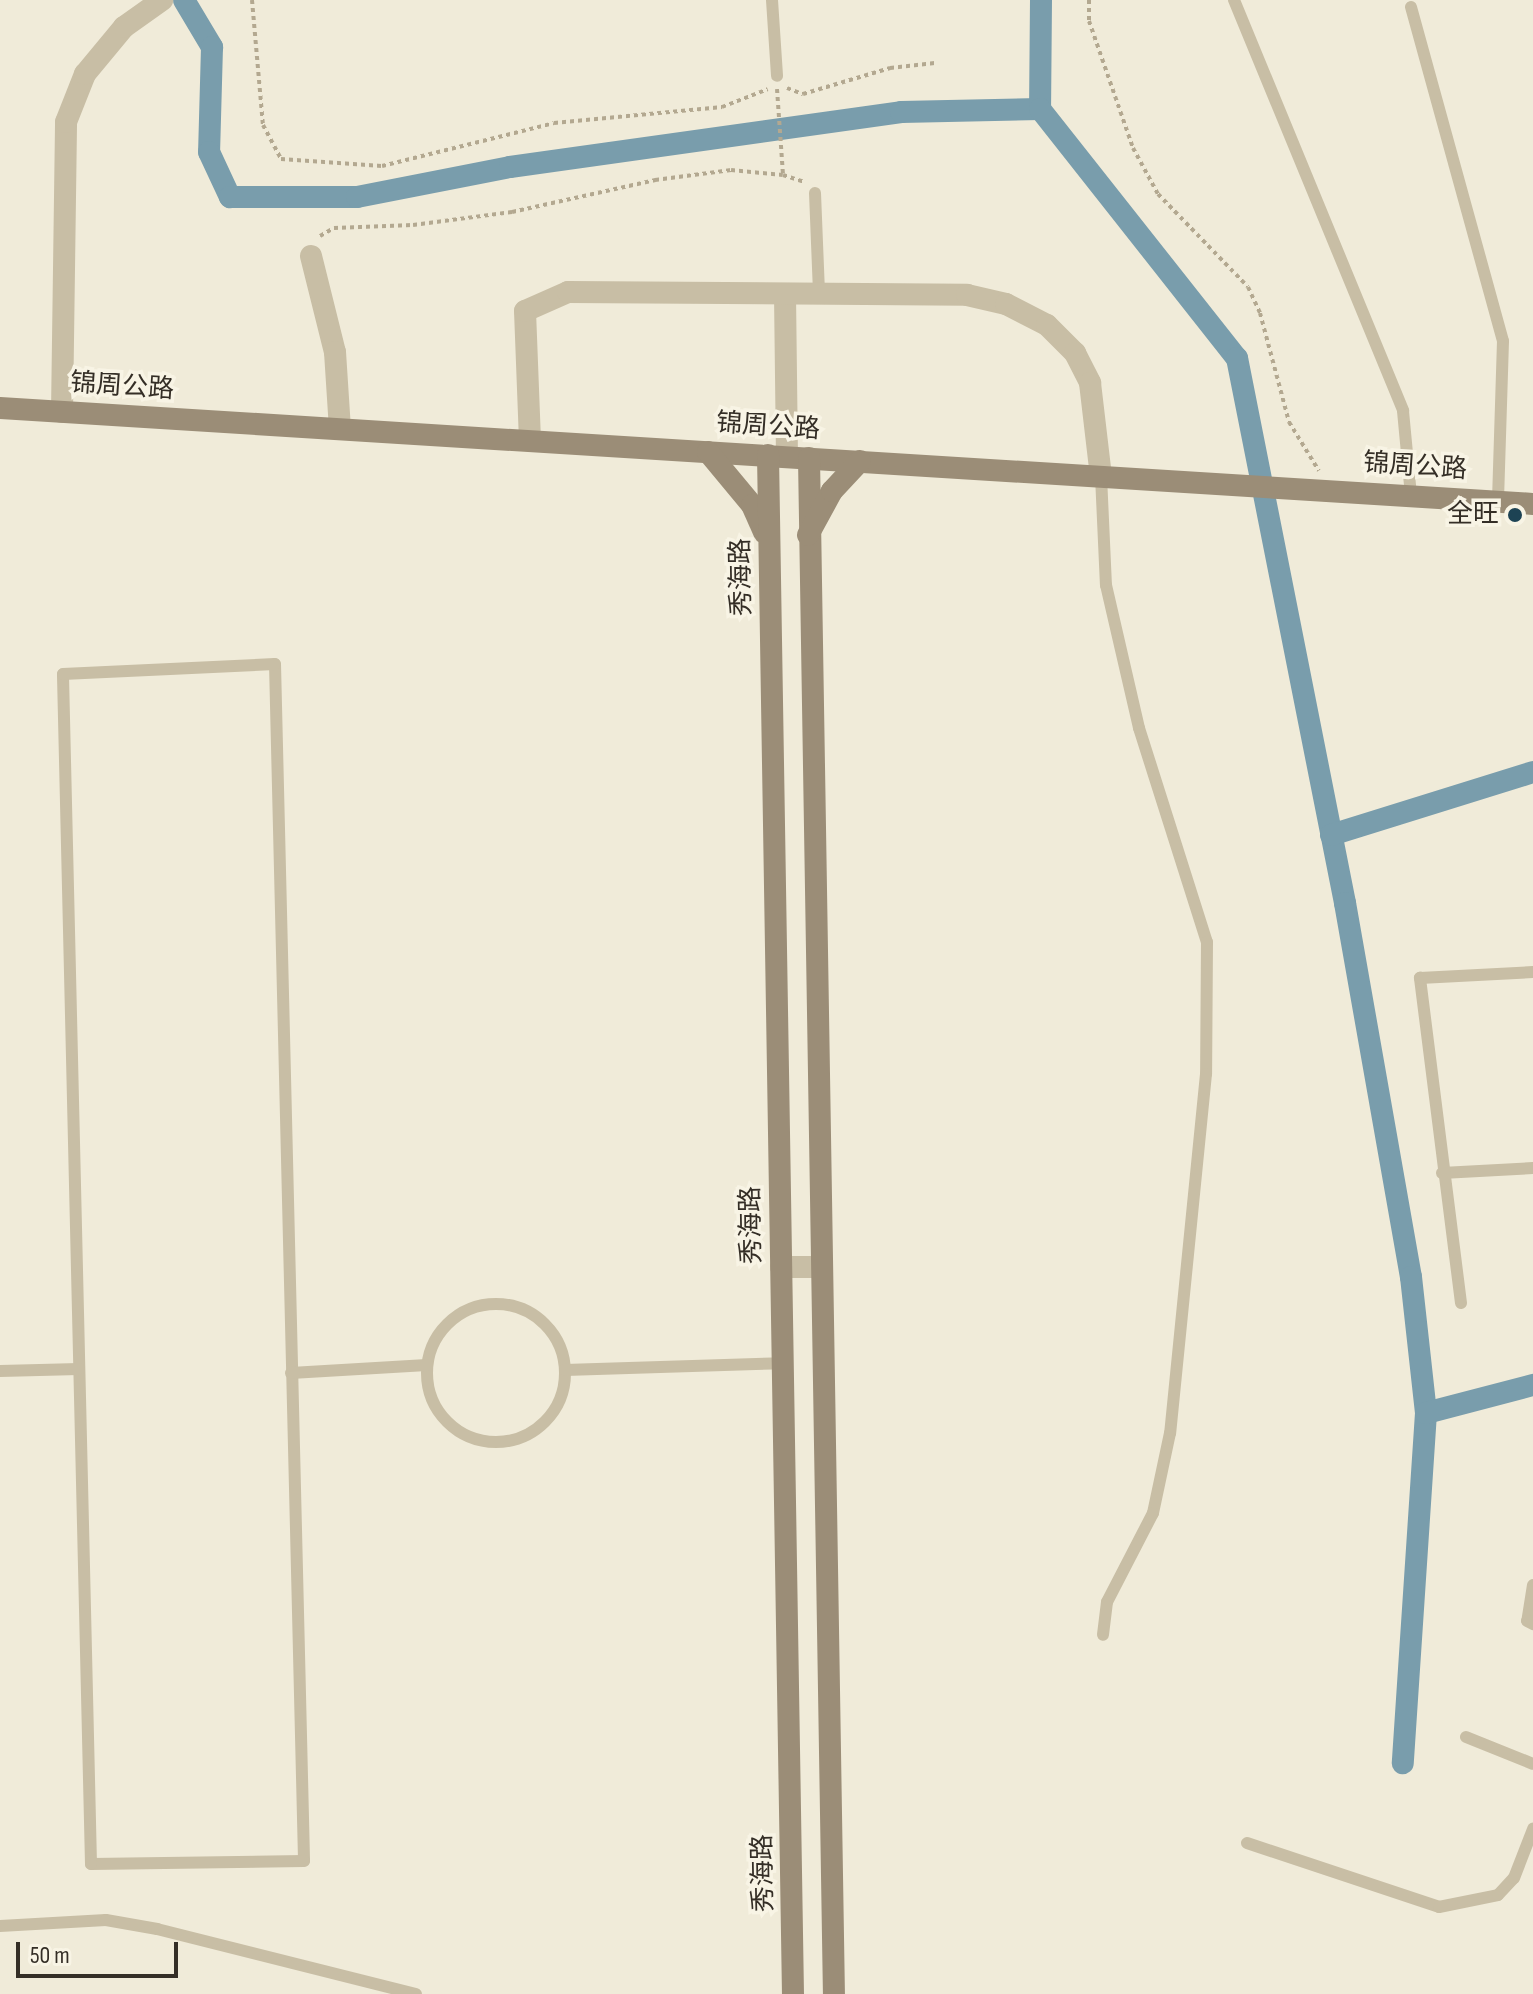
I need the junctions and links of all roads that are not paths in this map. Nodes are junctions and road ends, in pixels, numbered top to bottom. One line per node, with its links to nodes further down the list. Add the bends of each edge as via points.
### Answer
1 (162, 0): 11 (street, via 85,74 66,122)
2 (772, 0): 5 (lane)
3 (1234, 0): 18 (lane, via 1403,411)
4 (1411, 7): 19 (lane, via 1503,341)
5 (777, 80)
6 (815, 193): 9 (lane)
7 (311, 256): 12 (street, via 335,352)
8 (785, 294): 9 (street); 13 (street, via 568,292 525,311); 15 (street)
9 (819, 294): 17 (street, via 967,295 1006,304 1047,325 1075,353 1090,383)
10 (0, 408): 11 (main road, 锦周公路)
11 (62, 412): 12 (main road, 锦周公路)
12 (340, 429): 13 (main road, 锦周公路)
13 (530, 441): 14 (main road, 锦周公路)
14 (708, 452): 15 (main road, 锦周公路); 22 (main road, via 752,505)
15 (788, 457): 16 (main road, 锦周公路); 21 (main road); 22 (main road, 秀海路)
16 (860, 461): 17 (main road, 锦周公路); 21 (main road, via 832,491)
17 (1101, 476): 18 (main road, 锦周公路); 37 (lane, via 1106,585 1139,728 1207,942 1206,1074 1170,1433 1153,1513 1107,1602)
18 (1411, 495): 19 (main road, 锦周公路)
19 (1498, 501): 20 (main road, 锦周公路)
20 (1533, 504)
21 (807, 536): 27 (main road)
22 (769, 546): 26 (main road, 秀海路)
23 (1533, 972): 25 (lane, via 1420,978)
24 (1533, 1168): 25 (lane)
25 (1442, 1173): 28 (lane)
26 (781, 1267): 27 (street); 29 (main road, 秀海路)
27 (822, 1267): 45 (main road)
28 (1461, 1303)
29 (783, 1363): 32 (lane); 44 (main road, 秀海路)
30 (427, 1365): 32 (lane, via 446,1324 487,1304 532,1313 549,1328); 32 (lane, via 428,1388 438,1410 473,1438 495,1442 517,1439 553,1412); 34 (lane)
31 (79, 1369): 33 (lane); 34 (lane, via 91,1864 304,1861); 34 (lane, via 63,674 275,664)
32 (565, 1370)
33 (0, 1371)
34 (291, 1373)
35 (1533, 1585): 36 (lane, via 1527,1621)
36 (1533, 1624)
37 (1103, 1635)
38 (1466, 1737): 39 (lane)
39 (1533, 1764)
40 (1533, 1829): 41 (lane, via 1514,1878 1498,1895 1439,1907)
41 (1247, 1843)
42 (0, 1926): 43 (lane, via 119,1922)
43 (416, 1994)
44 (793, 1994)
45 (834, 1994)

